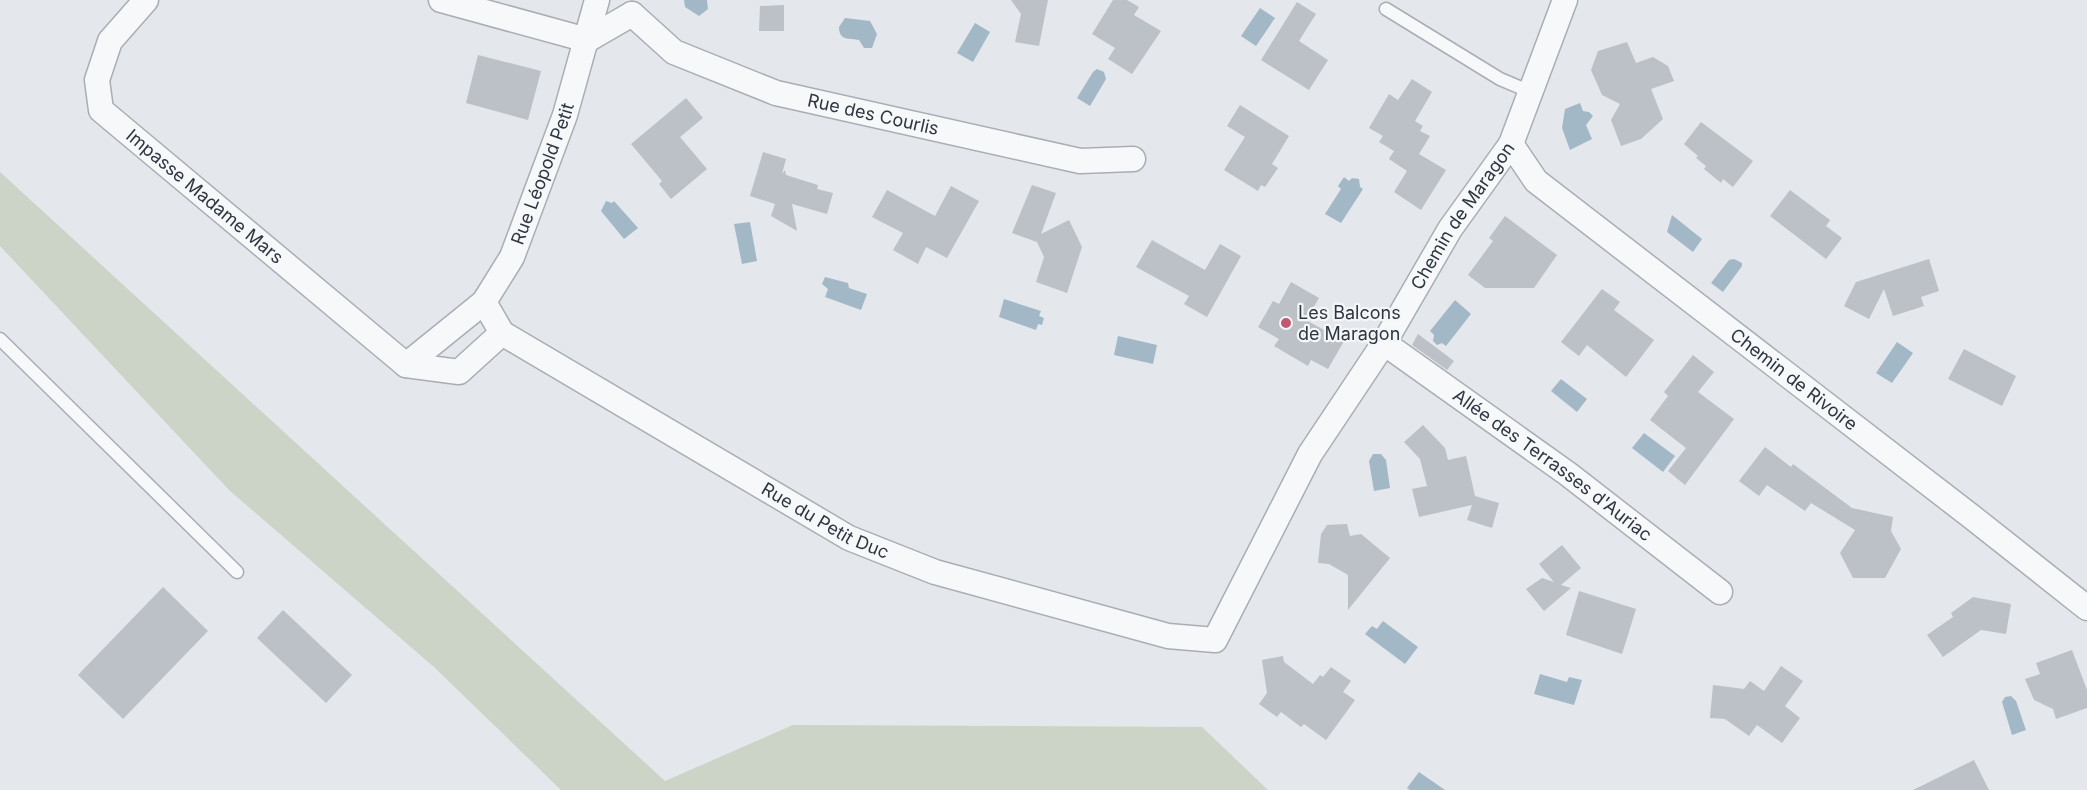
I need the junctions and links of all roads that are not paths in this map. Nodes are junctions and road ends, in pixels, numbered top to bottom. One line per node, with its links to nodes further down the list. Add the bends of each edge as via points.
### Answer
1 (146, 0): 15 (street, Impasse Madame Mars, via 110,40 97,80 101,110)
2 (441, 0): 7 (street)
3 (597, 0): 7 (street, Rue Léopold Petit)
4 (1565, 0): 8 (street, Chemin de Maragon)
5 (635, 7): 7 (street); 10 (street, Rue des Courlis, via 674,52 776,93 1080,161)
6 (1386, 9): 8 (lane, via 1500,79)
7 (587, 40): 11 (street, Rue Léopold Petit, via 565,115 512,257)
8 (1531, 92): 9 (street, Chemin de Maragon)
9 (1511, 144): 14 (street, Chemin de Maragon, via 1450,229); 18 (street, Chemin de Rivoire, via 1536,181)
10 (1133, 159)
11 (484, 302): 12 (street, Rue du Petit Duc); 15 (street)
12 (502, 333): 15 (street, via 459,372); 19 (street, Rue du Petit Duc, via 849,538 935,572 1168,636)
13 (0, 339): 16 (lane)
14 (1384, 343): 17 (street, Allée des Terrasses d'Auriac, via 1568,474); 19 (street, Chemin de Maragon, via 1310,454)
15 (406, 365)
16 (237, 572)
17 (1720, 592)
18 (2087, 608)
19 (1215, 640)

